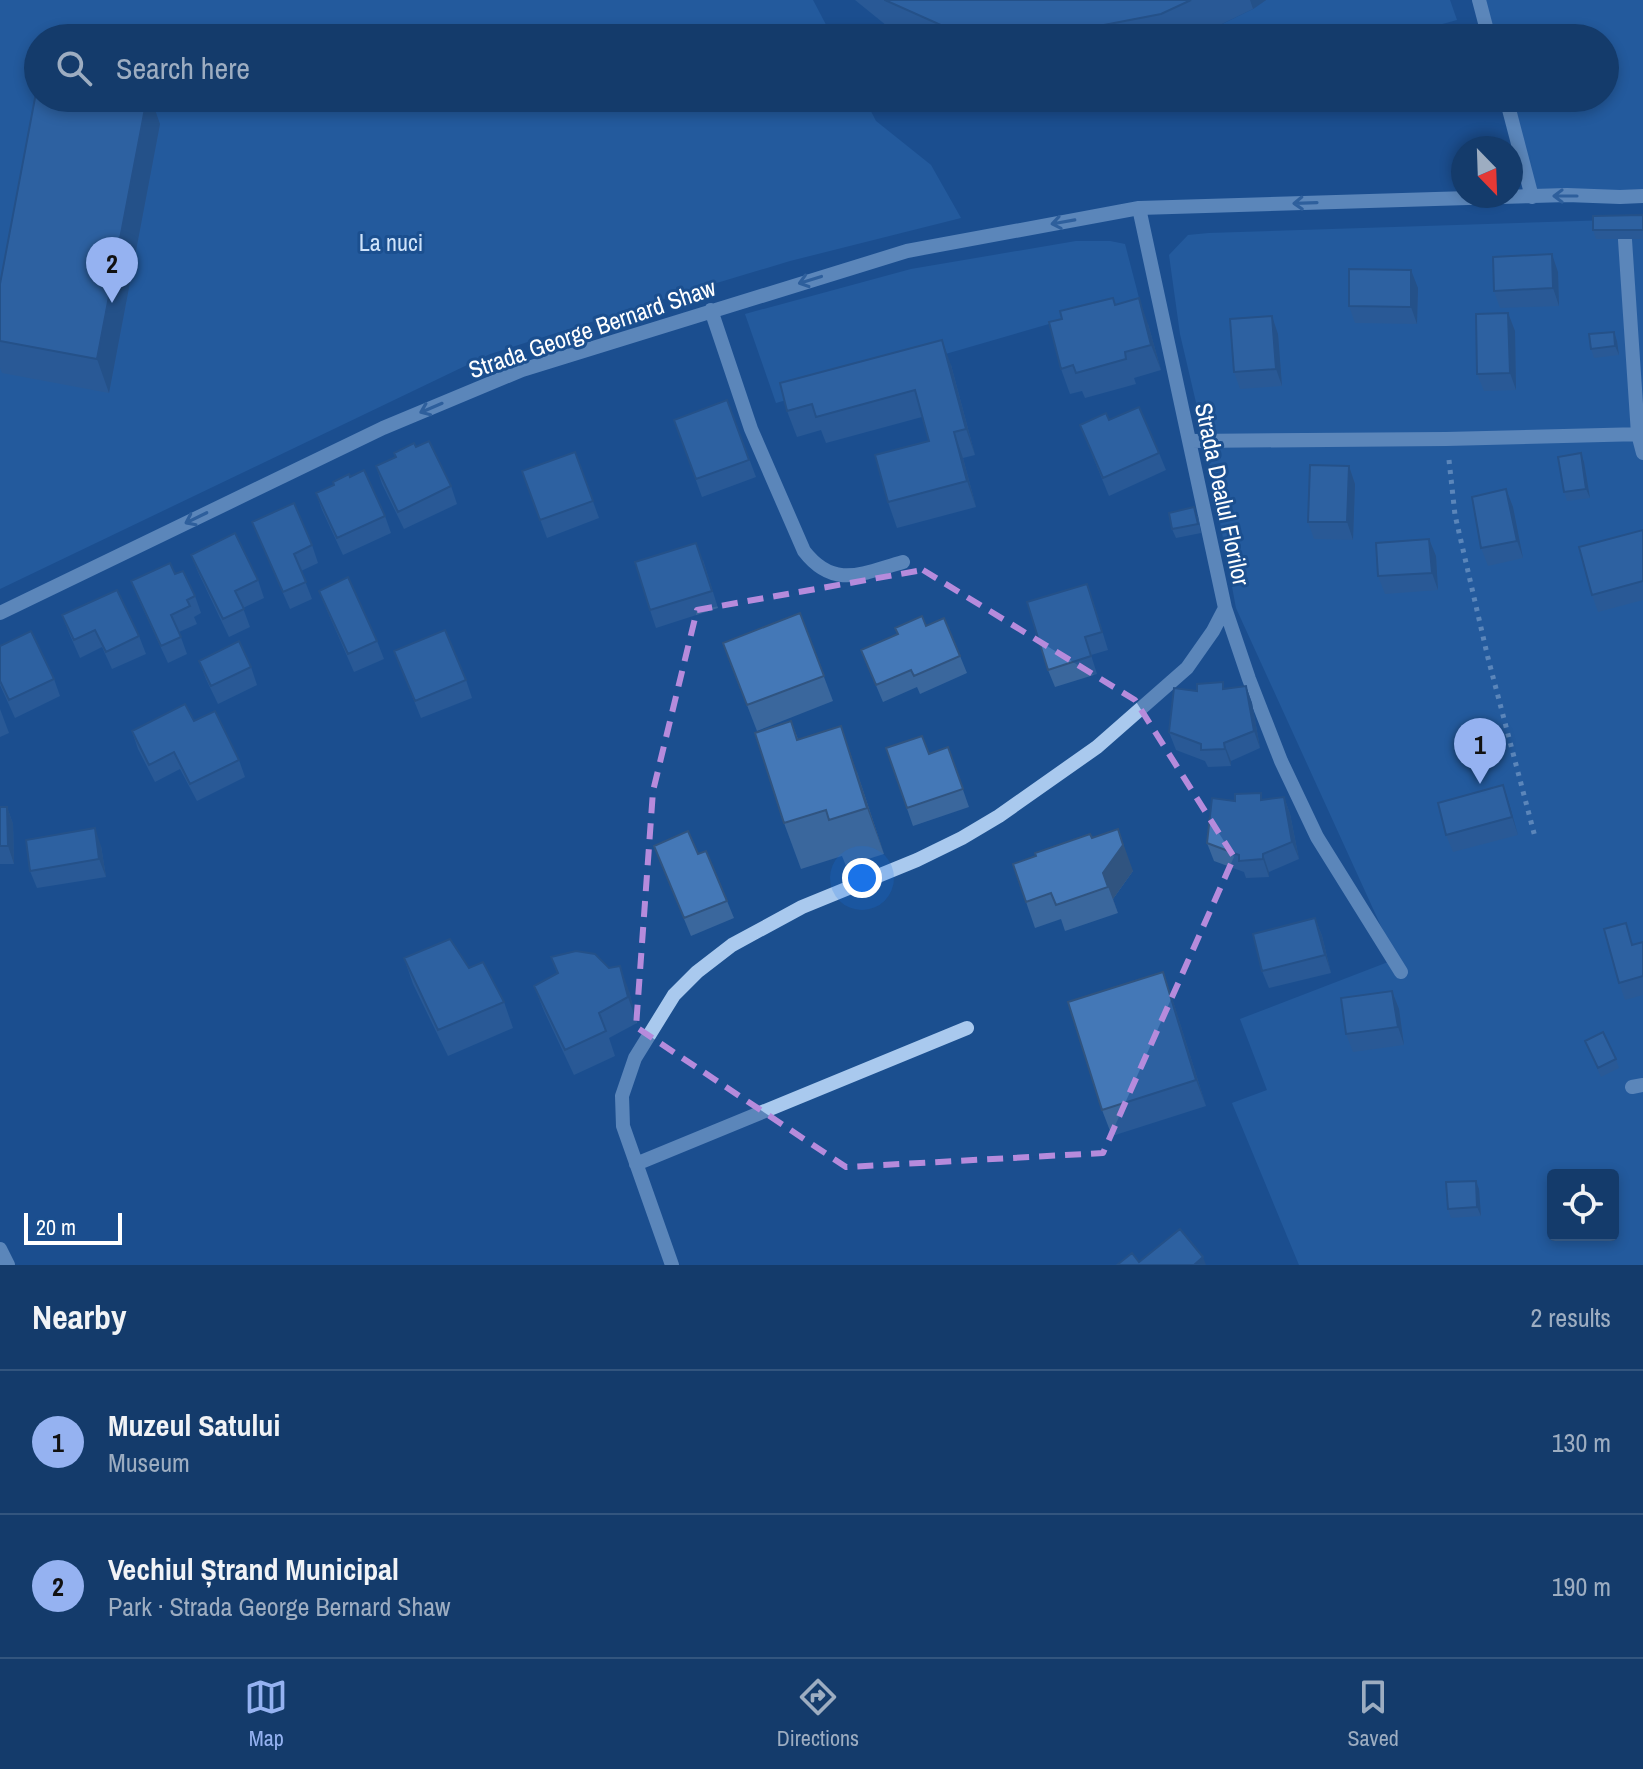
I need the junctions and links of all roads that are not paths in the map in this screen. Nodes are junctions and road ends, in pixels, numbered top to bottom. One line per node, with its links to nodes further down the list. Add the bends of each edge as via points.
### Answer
1 (1479, 0): 2 (street)
2 (1485, 24)
3 (1510, 112): 5 (street)
4 (1643, 196): 5 (street, one-way to 5, via 1621,203 1567,195)
5 (1532, 197): 6 (street, one-way to 6)
6 (1139, 208): 8 (street, Strada George Bernard Shaw, one-way to 8, via 907,251); 10 (street, Strada Dealul Florilor)
7 (1625, 240): 9 (street)
8 (711, 310): 12 (street, via 751,429 804,551 831,574 853,576); 14 (street, Strada George Bernard Shaw, one-way to 14, via 522,370 383,428)
9 (1641, 434): 10 (street); 11 (street)
10 (1190, 441): 13 (street, Strada Dealul Florilor)
11 (1643, 453)
12 (903, 562)
13 (1225, 608): 15 (street, via 1281,761 1317,837); 17 (street, Strada Dealul Florilor, via 1187,668 1097,747 999,816 917,860 802,907 732,945 697,972 674,995 635,1058 622,1096 623,1126)
14 (0, 613)
15 (1401, 972)
16 (967, 1028): 17 (street)
17 (636, 1164): 20 (street, Strada Dealul Florilor)
18 (0, 1249): 19 (street)
19 (8, 1265)
20 (672, 1265)

